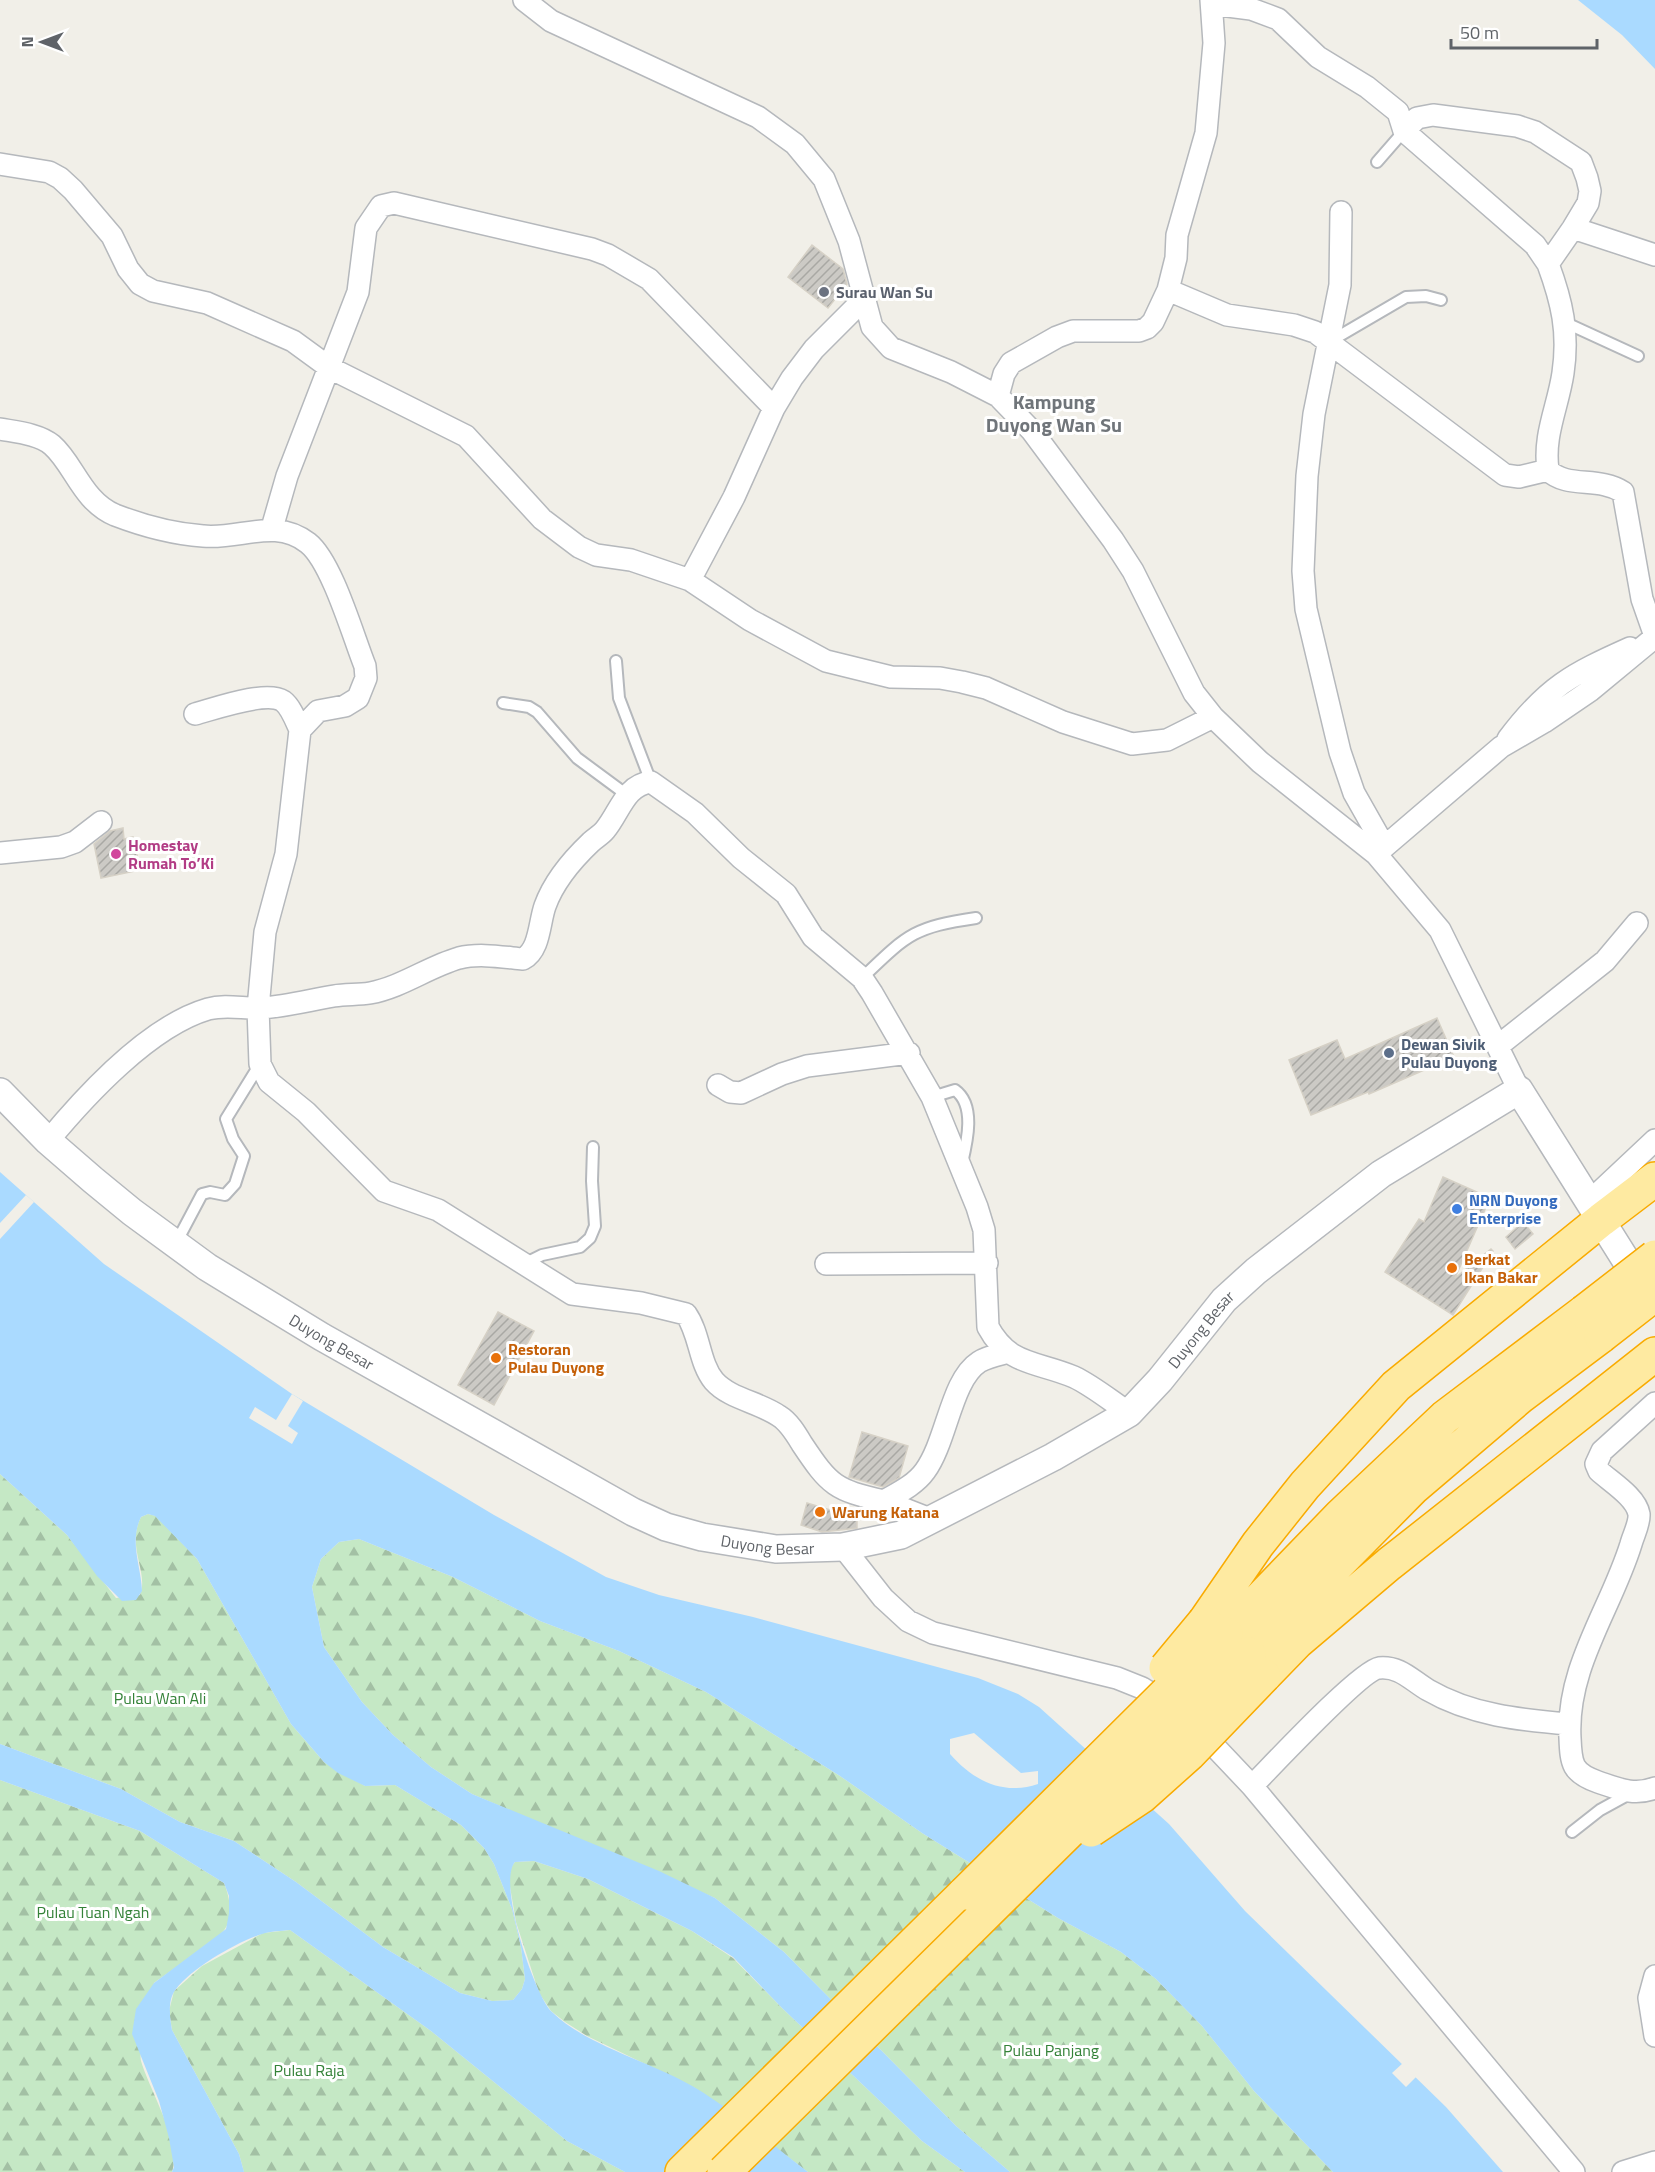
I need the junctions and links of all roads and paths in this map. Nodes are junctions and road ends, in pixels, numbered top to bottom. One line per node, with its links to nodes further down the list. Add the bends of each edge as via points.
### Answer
1 (524, 0): 11 (street, via 551,21 758,117 795,144 824,179 849,241)
2 (1211, 2): 3 (street, via 1278,18 1318,57 1367,87 1398,112); 10 (street, via 1214,43 1206,133 1177,235)
3 (1404, 130): 4 (lane); 7 (street, via 1417,118 1433,115 1535,132 1581,162 1590,191 1588,203); 9 (street, via 1535,245)
4 (1377, 162)
5 (0, 164): 16 (street, via 49,172 74,190 112,236 140,284 153,291 207,303 272,330)
6 (1341, 213): 14 (street, via 1340,285)
7 (1573, 228): 8 (street); 9 (street)
8 (1655, 255)
9 (1548, 264): 13 (street)
10 (1168, 290): 14 (street, via 1227,315 1294,324); 17 (street, via 1147,328 1073,331 1057,337 1011,363)
11 (864, 299): 17 (street, via 872,327 891,348); 18 (street, via 814,349)
12 (1441, 300): 14 (lane, via 1406,297)
13 (1564, 322): 15 (lane); 20 (street, via 1563,374 1545,450)
14 (1329, 342): 20 (street, via 1497,471 1519,477); 32 (street, via 1314,414 1307,476 1303,571 1306,609 1340,752)
15 (1638, 356)
16 (330, 368): 18 (street, via 358,292 366,228 381,206 394,203 592,249 627,265 649,279); 21 (street, via 287,476); 22 (street, via 466,436 542,519 579,547)
17 (998, 396): 27 (street, via 1045,448 1113,540 1133,571 1194,693)
18 (774, 408): 22 (street, via 734,497)
19 (0, 429): 21 (street, via 50,443 84,490 115,515 204,537)
20 (1548, 470): 23 (street, via 1562,480 1610,484 1623,492 1642,599)
21 (272, 528): 28 (street, via 306,542 318,552 365,666 366,678 358,698 345,706 318,711)
22 (690, 580): 27 (street, via 750,620 826,661 891,676 940,678 986,688 1115,741 1132,744 1167,740)
23 (1655, 637): 32 (street, via 1591,690 1501,747)
24 (616, 661): 29 (lane, via 619,698)
25 (503, 703): 30 (lane, via 537,712 578,758)
26 (195, 714): 28 (street, via 253,699 276,699 283,701)
27 (1213, 717): 32 (street, via 1260,762)
28 (300, 730): 37 (street, via 286,854 265,932)
29 (651, 782): 30 (street, via 641,783); 36 (street, via 695,813 735,853 786,894 813,937)
30 (627, 795): 37 (street, via 604,831 558,880 540,921 534,950 528,956 458,958 389,988)
31 (101, 822): 33 (street, via 75,842 61,847)
32 (1380, 850): 38 (street, via 1440,930)
33 (0, 853)
34 (976, 918): 36 (lane, via 934,924 911,934)
35 (1637, 923): 38 (street, via 1605,961)
36 (862, 978): 39 (street)
37 (258, 1008): 40 (street); 45 (street, via 209,1008 157,1037 80,1102)
38 (1498, 1046): 42 (street)
39 (909, 1053): 41 (street, via 807,1066 741,1093); 51 (street, via 961,1166 984,1230)
40 (260, 1064): 49 (lane, via 226,1119 244,1156 235,1184 225,1195 202,1194); 53 (street, via 269,1082 306,1112 384,1191 438,1210)
41 (718, 1085)
42 (1518, 1090): 48 (street); 60 (street, Duyong Besar, via 1381,1174 1256,1271 1224,1300)
43 (0, 1092): 45 (street, Duyong Besar)
44 (1655, 1140): 48 (street)
45 (48, 1141): 49 (street, Duyong Besar)
46 (593, 1147): 53 (lane, via 595,1226 590,1238 580,1247)
47 (1655, 1179): 48 (highway)
48 (1595, 1211): 55 (street); 64 (highway, via 1396,1386 1305,1485 1258,1544)
49 (175, 1245): 63 (street, Duyong Besar, via 322,1337 598,1494 666,1527 776,1549)
50 (1655, 1257): 56 (highway, bridge)
51 (987, 1263): 52 (street); 57 (street, via 988,1327)
52 (826, 1264)
53 (521, 1265): 61 (street, via 572,1294 641,1303 686,1314 715,1381 780,1416 833,1485 850,1494)
54 (1655, 1293): 56 (highway, bridge)
55 (1655, 1306)
56 (1593, 1324): 64 (highway, via 1445,1417 1341,1515)
57 (1005, 1353): 60 (street, via 1076,1378); 61 (street, via 980,1361 965,1374 947,1425 924,1472 909,1487)
58 (1655, 1354): 64 (highway, via 1389,1564 1297,1642)
59 (1655, 1403): 65 (street, via 1598,1458 1599,1472 1629,1498 1639,1516 1623,1570 1586,1647)
60 (1129, 1413): 62 (street, Duyong Besar, via 1053,1457)
61 (884, 1501): 62 (street)
62 (930, 1519): 63 (street, Duyong Besar, via 901,1535)
63 (843, 1547): 66 (street, via 870,1583 908,1621 933,1633 1117,1678 1143,1688 1180,1712)
64 (1236, 1646): 73 (highway, bridge, via 1131,1708 965,1893); 74 (highway, bridge, via 1028,1872)
65 (1569, 1724): 66 (street, via 1484,1713 1427,1690 1394,1668 1376,1668); 68 (street, via 1571,1764 1592,1780)
66 (1252, 1786): 75 (street)
67 (1655, 1788): 68 (street)
68 (1632, 1793): 69 (lane, via 1600,1810)
69 (1572, 1832)
70 (1655, 1977): 71 (street, via 1649,1998)
71 (1655, 2036)
72 (1655, 2162): 76 (street)
73 (682, 2172)
74 (724, 2172)
75 (1574, 2172)
76 (1623, 2172)

